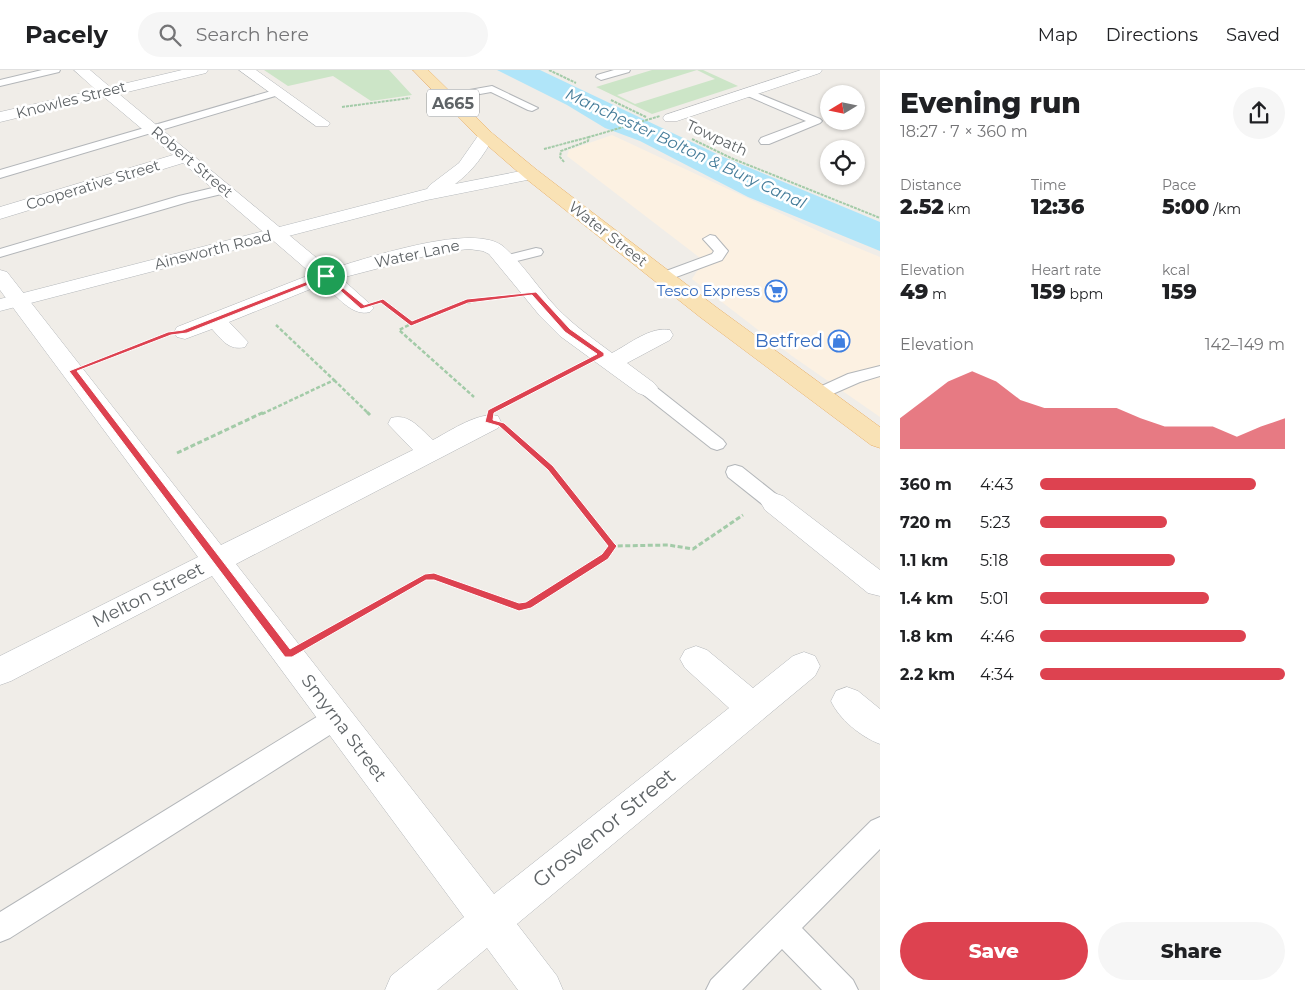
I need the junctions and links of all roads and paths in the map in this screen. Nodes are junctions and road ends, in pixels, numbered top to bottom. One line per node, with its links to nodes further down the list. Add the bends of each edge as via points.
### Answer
1 (55, 70): 10 (lane)
2 (81, 70): 12 (street, Robert Street)
3 (201, 70): 12 (street, Knowles Street)
4 (246, 70): 13 (street)
5 (420, 70): 15 (main road, Water Street / A665)
6 (549, 70): 11 (path)
7 (625, 70): 9 (lane)
8 (815, 70): 14 (street)
9 (601, 77)
10 (0, 83)
11 (583, 87)
12 (106, 91): 18 (street, Knowles Street); 22 (street, Robert Street)
13 (278, 92): 20 (street); 22 (lane)
14 (747, 92): 19 (street); 26 (lane, via 816,122)
15 (445, 95): 17 (lane, via 492,88); 20 (path, via 327,110); 23 (main road, Water Street / A665)
16 (610, 99): 21 (path)
17 (532, 108)
18 (0, 117)
19 (666, 117): 24 (path, bridge)
20 (316, 119)
21 (653, 120)
22 (153, 129): 28 (street, Robert Street); 30 (lane)
23 (486, 136): 31 (main road, Water Street / A665); 33 (street, Ainsworth Road, via 473,160 461,173)
24 (589, 137): 27 (path); 29 (path, via 588,141 561,151 560,156)
25 (688, 137): 35 (path, Towpath, via 731,158)
26 (765, 141)
27 (545, 149)
28 (186, 157): 32 (street, Robert Street); 34 (street, Cooperative Street)
29 (568, 166)
30 (0, 174)
31 (531, 174): 33 (street, Ainsworth Road); 43 (main road, Water Street / A665)
32 (225, 189): 36 (street, Robert Street); 39 (lane)
33 (426, 195): 36 (street, Ainsworth Road)
34 (0, 213)
35 (880, 218)
36 (278, 234): 42 (street, Robert Street); 45 (street, Ainsworth Road)
37 (710, 239): 43 (lane, via 721,251 717,257)
38 (536, 252): 40 (lane)
39 (0, 253)
40 (505, 260): 42 (street, Water Lane, via 488,246 459,243); 44 (street, Water Lane)
41 (0, 276): 45 (street, Smyrna Street)
42 (326, 276): 46 (street, Water Lane); 47 (street, Robert Street)
43 (663, 277): 58 (main road, Water Street / A665)
44 (534, 293): 49 (path, via 467,301); 53 (street, Water Lane, via 568,330)
45 (9, 303): 54 (street, Smyrna Street)
46 (254, 304): 48 (street, Water Lane); 56 (path)
47 (363, 308): 49 (path, via 381,301)
48 (215, 320): 50 (street, Water Lane); 52 (street)
49 (411, 324): 59 (path, via 398,330)
50 (185, 332): 54 (path, via 170,334)
51 (662, 335): 53 (street)
52 (238, 342)
53 (606, 358): 57 (street, Water Lane); 59 (path)
54 (73, 371): 64 (street, Smyrna Street)
55 (880, 371): 58 (lane)
56 (334, 380): 60 (path, via 379,424); 64 (path)
57 (646, 388): 62 (lane)
58 (818, 394): 61 (main road, Water Street / A665)
59 (490, 417): 63 (street, Melton Street); 67 (path, via 550,468)
60 (400, 424): 63 (street)
61 (876, 430)
62 (717, 444)
63 (430, 452): 68 (street, Melton Street)
64 (146, 467): 68 (street, Smyrna Street)
65 (735, 472): 66 (lane)
66 (771, 500): 67 (path, via 693,549 668,545); 69 (street)
67 (612, 546): 70 (path, via 605,557 528,606 519,607 434,577 425,577)
68 (217, 560): 70 (street, Smyrna Street); 73 (street, Melton Street)
69 (880, 584)
70 (288, 654): 76 (street, Smyrna Street)
71 (696, 658): 75 (street)
72 (804, 666): 75 (street, Grosvenor Street)
73 (0, 671)
74 (847, 701): 77 (street)
75 (752, 708): 79 (street, Grosvenor Street)
76 (336, 718): 79 (street, Smyrna Street); 80 (lane)
77 (880, 729)
78 (880, 830): 81 (lane)
79 (489, 920): 82 (street, Grosvenor Street); 83 (street, Smyrna Street)
80 (0, 928)
81 (782, 928): 84 (lane); 85 (lane)
82 (404, 990)
83 (542, 990)
84 (721, 990)
85 (843, 990)

